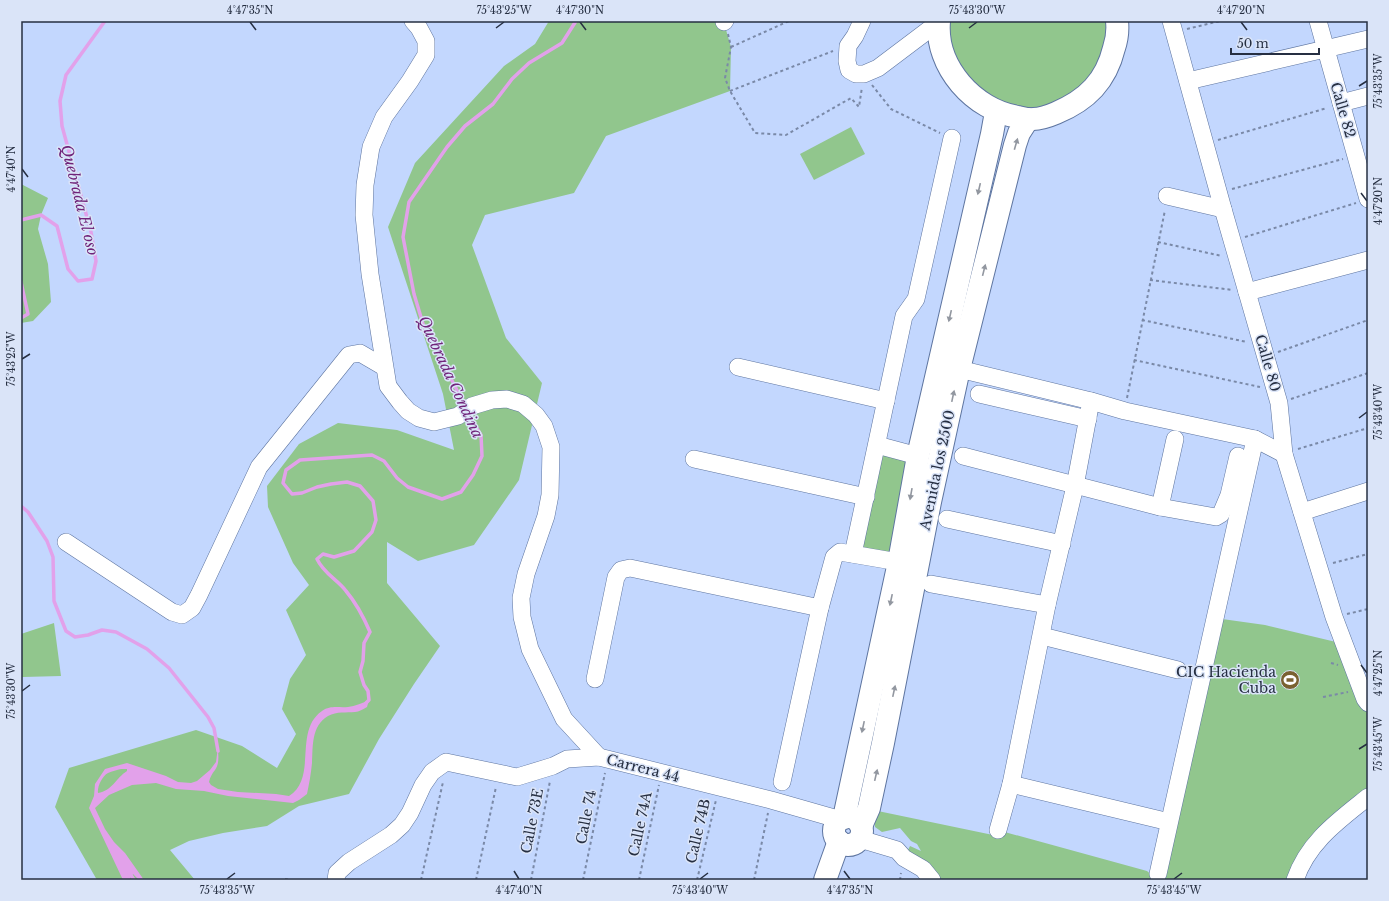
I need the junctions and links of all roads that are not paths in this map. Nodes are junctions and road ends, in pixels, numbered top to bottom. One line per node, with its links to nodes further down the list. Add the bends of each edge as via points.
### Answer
1 (413, 21): 21 (street, via 426,41 426,55 384,116 371,147 365,185 366,240)
2 (862, 21): 5 (street, via 856,36 848,46 849,70 856,74 864,74 878,68)
3 (1117, 21): 13 (main road, via 1116,40 1108,68 1094,89 1071,106 1046,117)
4 (1318, 21): 8 (street, Calle 82)
5 (939, 22): 12 (main road, via 940,42 946,63 957,80)
6 (1173, 27): 9 (street, Calle 80)
7 (1368, 38): 8 (street)
8 (1326, 49): 9 (street); 11 (street, Calle 82)
9 (1188, 81): 18 (street, Calle 80)
10 (1368, 96): 11 (street)
11 (1341, 104): 15 (street, Calle 82)
12 (996, 112): 13 (main road); 32 (main road, Avenida los 2500, one-way to 32)
13 (1028, 119): 23 (main road, Avenida los 2500, one-way to 13, via 1015,145)
14 (952, 138): 25 (street, via 916,299 904,316)
15 (1362, 154): 17 (street, Calle 82)
16 (1167, 196): 18 (street)
17 (1368, 200)
18 (1221, 201): 20 (street, Calle 80)
19 (1368, 260): 20 (street)
20 (1247, 292): 31 (street, Calle 80, via 1277,397)
21 (384, 367): 42 (street, via 360,353 348,355 260,467 200,594 192,608 182,615 172,612); 53 (street, via 388,386 408,411 419,418 434,422 458,416 472,406 507,399 523,404 544,426 551,447 550,495 546,516 526,574 522,617 530,649 564,719)
22 (738, 367): 25 (street)
23 (958, 369): 26 (street); 45 (main road, Avenida los 2500, one-way to 23)
24 (979, 394): 27 (street)
25 (886, 401): 30 (street)
26 (1091, 401): 27 (street); 29 (street, via 1125,411)
27 (1088, 419): 36 (street)
28 (1175, 439): 39 (street)
29 (1255, 439): 31 (street); 60 (street)
30 (877, 445): 32 (street); 38 (street)
31 (1284, 454): 40 (street, Calle 80)
32 (918, 456): 45 (main road, Avenida los 2500, one-way to 45)
33 (963, 456): 36 (street)
34 (1238, 456): 39 (street, via 1229,495 1221,514 1216,517)
35 (694, 459): 38 (street)
36 (1075, 486): 39 (street); 43 (street)
37 (1368, 491): 40 (street)
38 (866, 497): 44 (street)
39 (1160, 508)
40 (1302, 512): 52 (street, Calle 80, via 1334,617)
41 (947, 518): 43 (street)
42 (66, 542)
43 (1062, 544): 47 (street)
44 (853, 554): 45 (street); 48 (street, via 840,552 834,557)
45 (908, 564): 59 (main road, Avenida los 2500, via 883,743 869,808)
46 (931, 584): 47 (street)
47 (1047, 605): 49 (street)
48 (820, 608): 51 (street, via 630,568 621,570 616,577); 54 (street)
49 (1042, 636): 50 (street); 55 (street)
50 (1178, 670)
51 (595, 679)
52 (1364, 696)
53 (603, 758): 59 (street, Carrera 44, via 771,800); 61 (street, Carrera 44, via 567,759 517,777 447,762 432,772 402,825 349,862 337,873)
54 (782, 782)
55 (1010, 784): 57 (street); 58 (street)
56 (1368, 797): 65 (street, via 1321,837 1308,853)
57 (1161, 820)
58 (998, 830)
59 (854, 833): 62 (main road, Avenida los 2500); 63 (main road, Avenida los 2500); 64 (street, Carrera 44, via 898,850 904,858 923,869)
60 (1158, 874)
61 (336, 880)
62 (825, 880)
63 (840, 880)
64 (932, 880)
65 (1295, 880)

